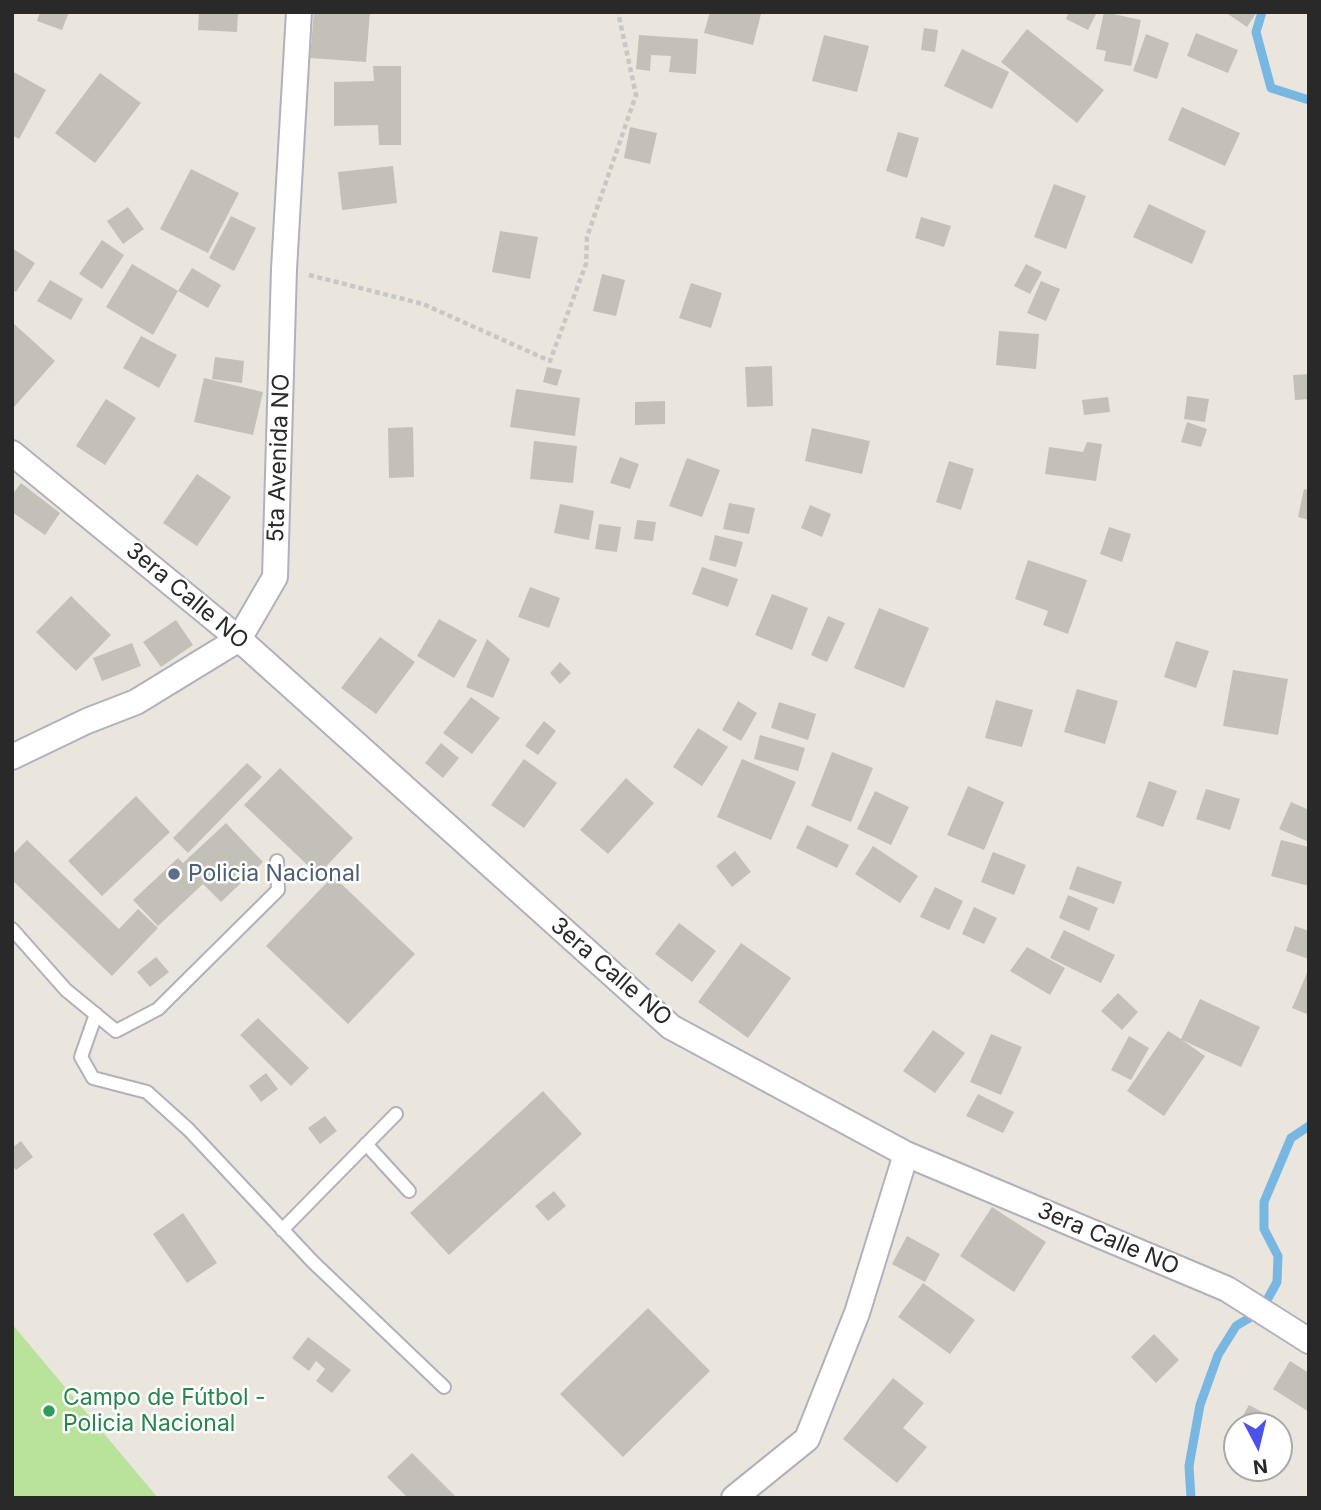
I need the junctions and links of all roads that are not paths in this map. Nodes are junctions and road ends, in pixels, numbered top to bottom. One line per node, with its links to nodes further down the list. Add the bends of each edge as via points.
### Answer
1 (299, 12): 3 (street, 5ta Avenida NO, via 284,269 275,577)
2 (12, 453): 3 (street, 3era Calle NO)
3 (239, 639): 4 (street, 5ta Avenida NO, via 136,702); 10 (street, 3era Calle NO, via 671,1027)
4 (12, 757)
5 (277, 861): 7 (lane, via 278,890 159,1009 117,1031)
6 (12, 929): 7 (lane, via 66,990)
7 (96, 1014): 12 (lane, via 81,1057 93,1077 147,1092)
8 (396, 1114): 9 (lane)
9 (366, 1144): 11 (lane); 12 (lane)
10 (906, 1154): 13 (street, 3era Calle NO, via 1227,1289); 15 (street, via 857,1313 807,1439)
11 (409, 1191)
12 (282, 1230): 14 (lane)
13 (1309, 1341)
14 (444, 1387)
15 (734, 1498)

